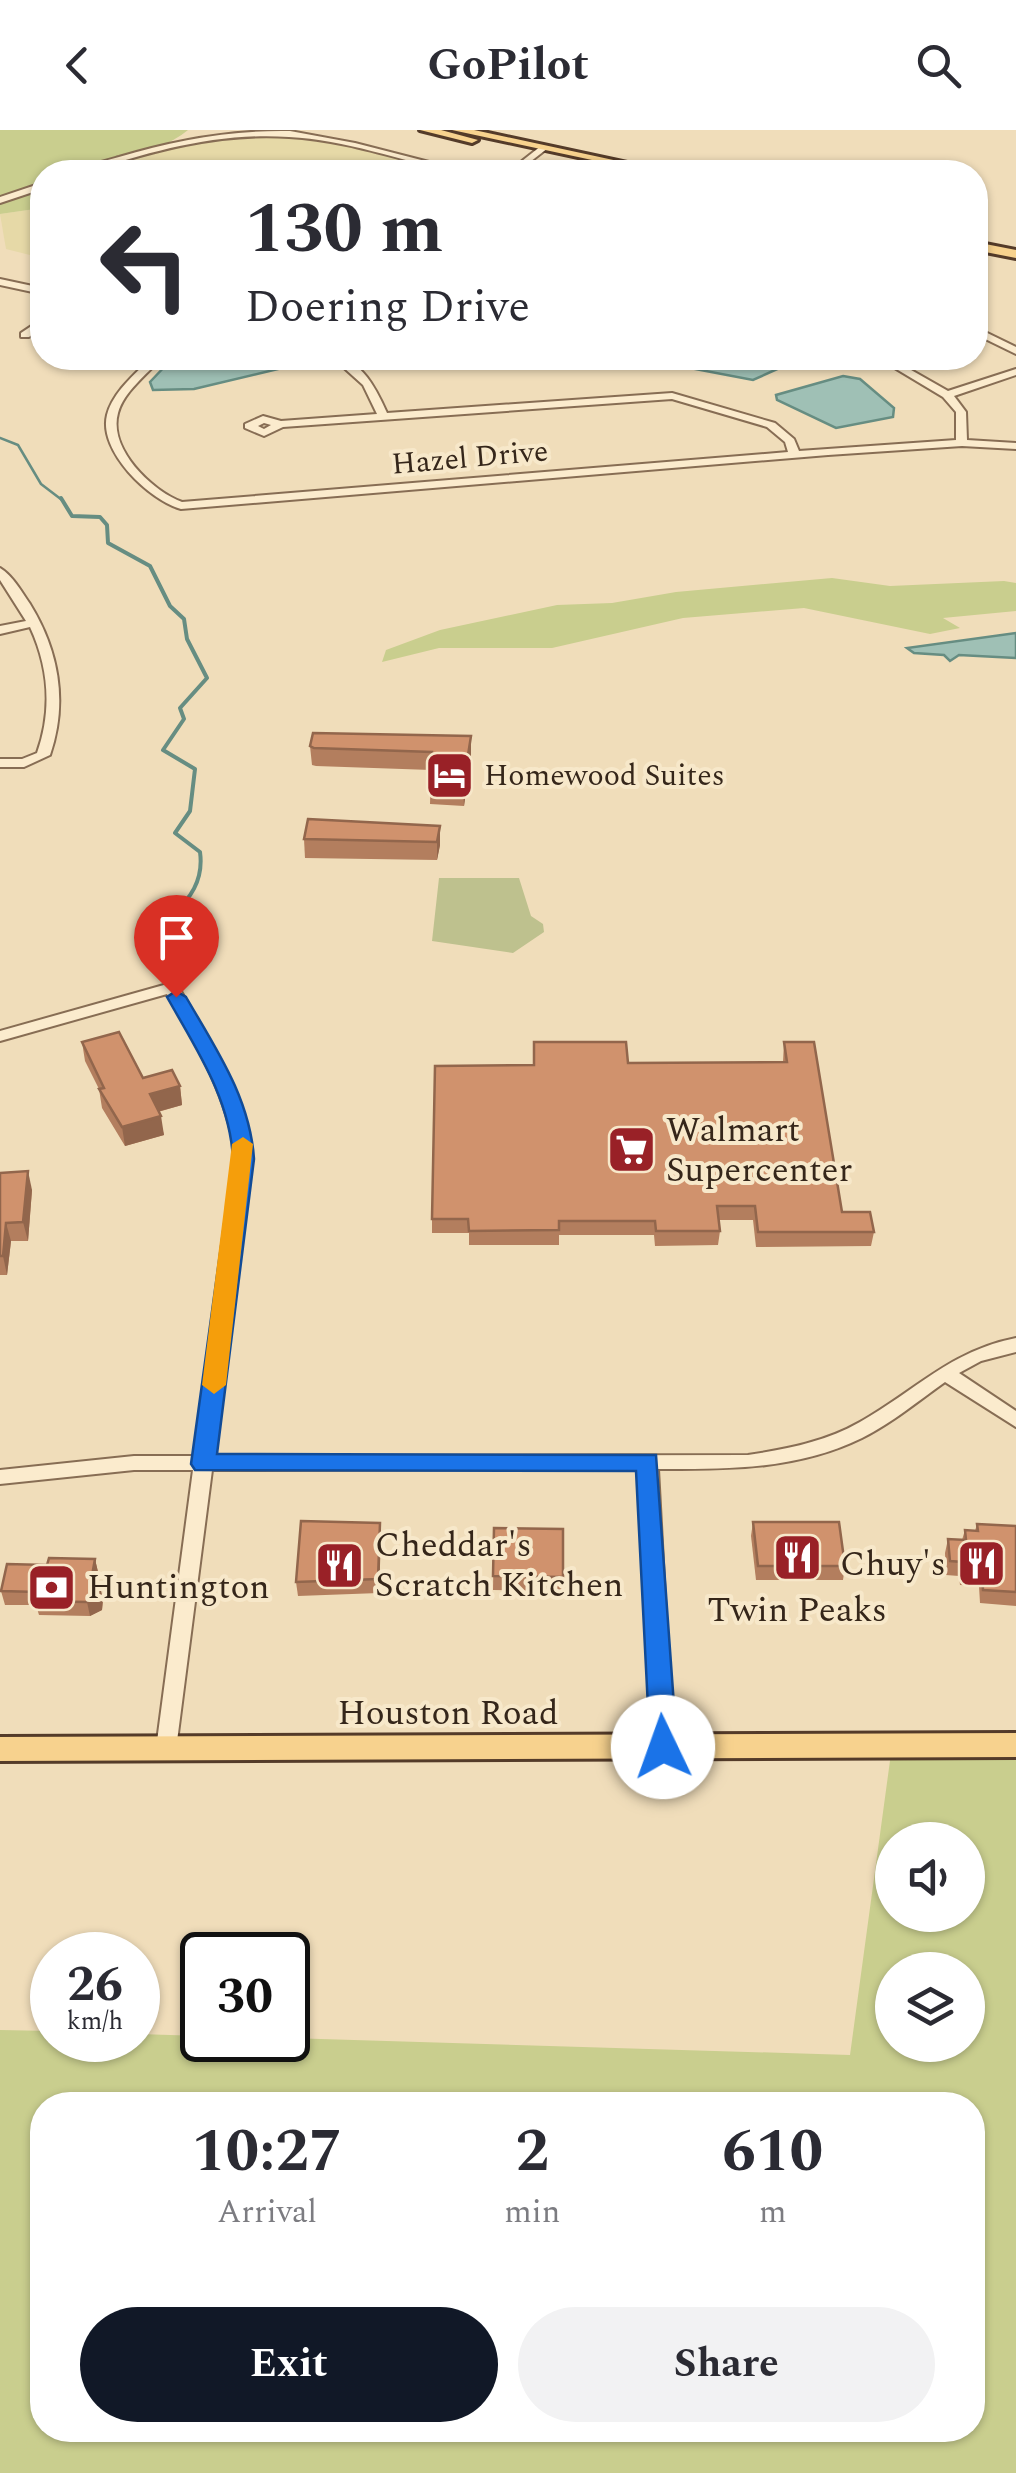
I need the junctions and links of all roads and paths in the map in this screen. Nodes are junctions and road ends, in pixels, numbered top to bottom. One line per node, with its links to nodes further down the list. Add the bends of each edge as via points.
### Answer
1 (426, 130): 3 (main road)
2 (458, 130): 3 (main road)
3 (542, 152): 6 (street); 7 (main road); 8 (main road)
4 (116, 160): 5 (street, via 173,142 270,133)
5 (412, 160)
6 (530, 160)
7 (575, 160)
8 (590, 160)
9 (30, 190): 10 (street)
10 (0, 200)
11 (988, 241): 12 (main road)
12 (1016, 246)
13 (988, 249): 14 (main road)
14 (1016, 254)
15 (0, 282): 16 (street)
16 (30, 288)
17 (30, 331): 18 (street)
18 (24, 335)
19 (988, 337): 20 (street)
20 (1016, 351)
21 (145, 370): 30 (street, Hazel Drive, via 113,407 108,427 123,459 158,498 181,506)
22 (353, 370): 26 (street, via 368,382)
23 (904, 370): 25 (street)
24 (1016, 372): 25 (street)
25 (948, 395): 28 (street, via 960,412)
26 (383, 416): 27 (street); 30 (street, via 672,396 770,425)
27 (281, 424)
28 (962, 443): 29 (street, Hazel Drive); 30 (street, Hazel Drive)
29 (1016, 446)
30 (795, 454)
31 (0, 572): 32 (street)
32 (32, 623): 33 (street); 34 (street, via 54,685 53,734 44,755)
33 (0, 630)
34 (0, 763)
35 (0, 1036): 40 (street, via 171,988 220,1075 242,1124 244,1159)
36 (1016, 1345): 37 (street, via 992,1348)
37 (945, 1373): 38 (street); 39 (street, via 872,1425 818,1448 748,1462)
38 (1016, 1420)
39 (648, 1462): 40 (street); 43 (street)
40 (204, 1464): 41 (street, via 106,1465); 45 (street)
41 (0, 1478)
42 (1016, 1745): 43 (main road, Houston Road)
43 (663, 1747): 45 (main road, Houston Road)
44 (0, 1749): 45 (main road, Houston Road)
45 (166, 1749)

